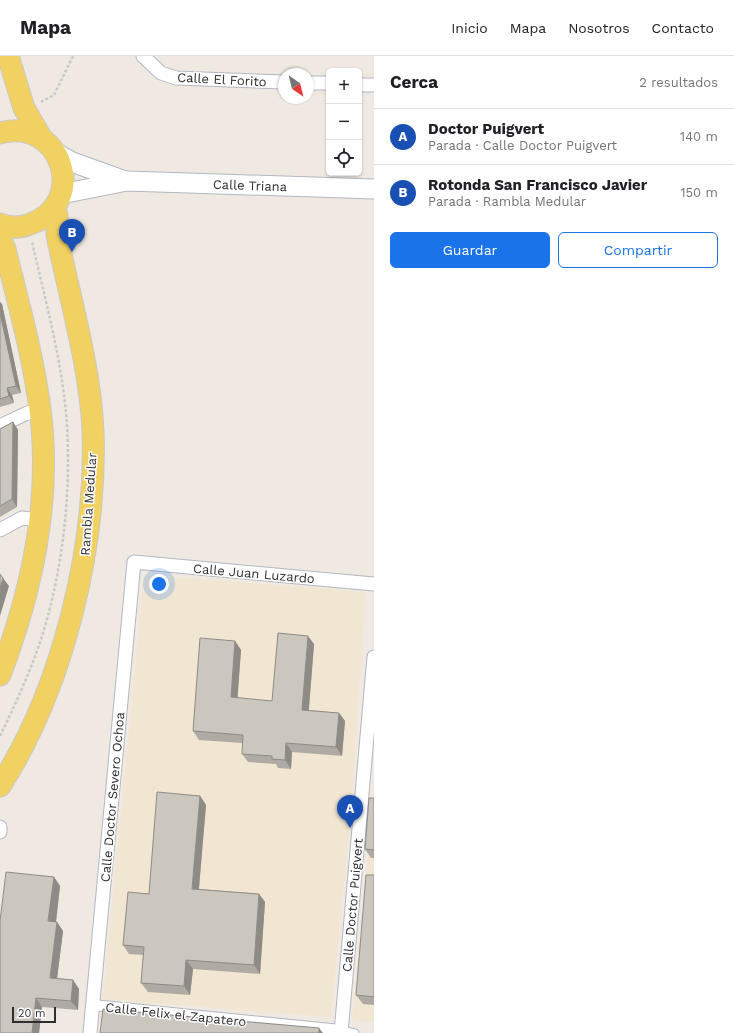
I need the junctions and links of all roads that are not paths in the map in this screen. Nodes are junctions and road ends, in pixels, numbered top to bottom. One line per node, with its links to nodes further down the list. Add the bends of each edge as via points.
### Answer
1 (8, 56): 9 (main road, via 24,108)
2 (143, 56): 3 (street, Calle El Forito, via 161,73 176,78)
3 (278, 82)
4 (314, 82): 5 (street)
5 (326, 83)
6 (362, 85): 7 (street)
7 (374, 85)
8 (0, 133): 9 (main road, via 16,130 31,133)
9 (49, 146): 10 (main road, Calle Triana, via 72,162); 12 (main road, Rambla Medular, via 63,171)
10 (127, 181): 11 (main road, Calle Triana); 12 (main road, Calle Triana)
11 (374, 189)
12 (57, 202): 13 (main road, via 39,221 23,227 6,227); 23 (main road, Rambla Medular, via 58,235 85,368 93,431 85,555 77,595 57,664 30,733)
13 (0, 224)
14 (0, 239): 15 (main road, via 6,249)
15 (40, 409): 16 (street); 17 (main road, via 43,471)
16 (0, 426)
17 (40, 520): 18 (street, via 22,518); 22 (main road, via 24,602)
18 (0, 530)
19 (134, 562): 20 (street, Calle Juan Luzardo); 26 (street, Calle Doctor Severo Ochoa)
20 (374, 584)
21 (374, 657): 27 (street, Calle Doctor Puigvert)
22 (0, 675)
23 (0, 786)
24 (0, 827): 25 (street)
25 (0, 832)
26 (93, 1005): 27 (street, Calle Felix el Zapatero); 28 (street, Calle Doctor Severo Ochoa)
27 (341, 1031): 29 (lane, Calle Felix el Zapatero)
28 (90, 1033)
29 (355, 1033)

